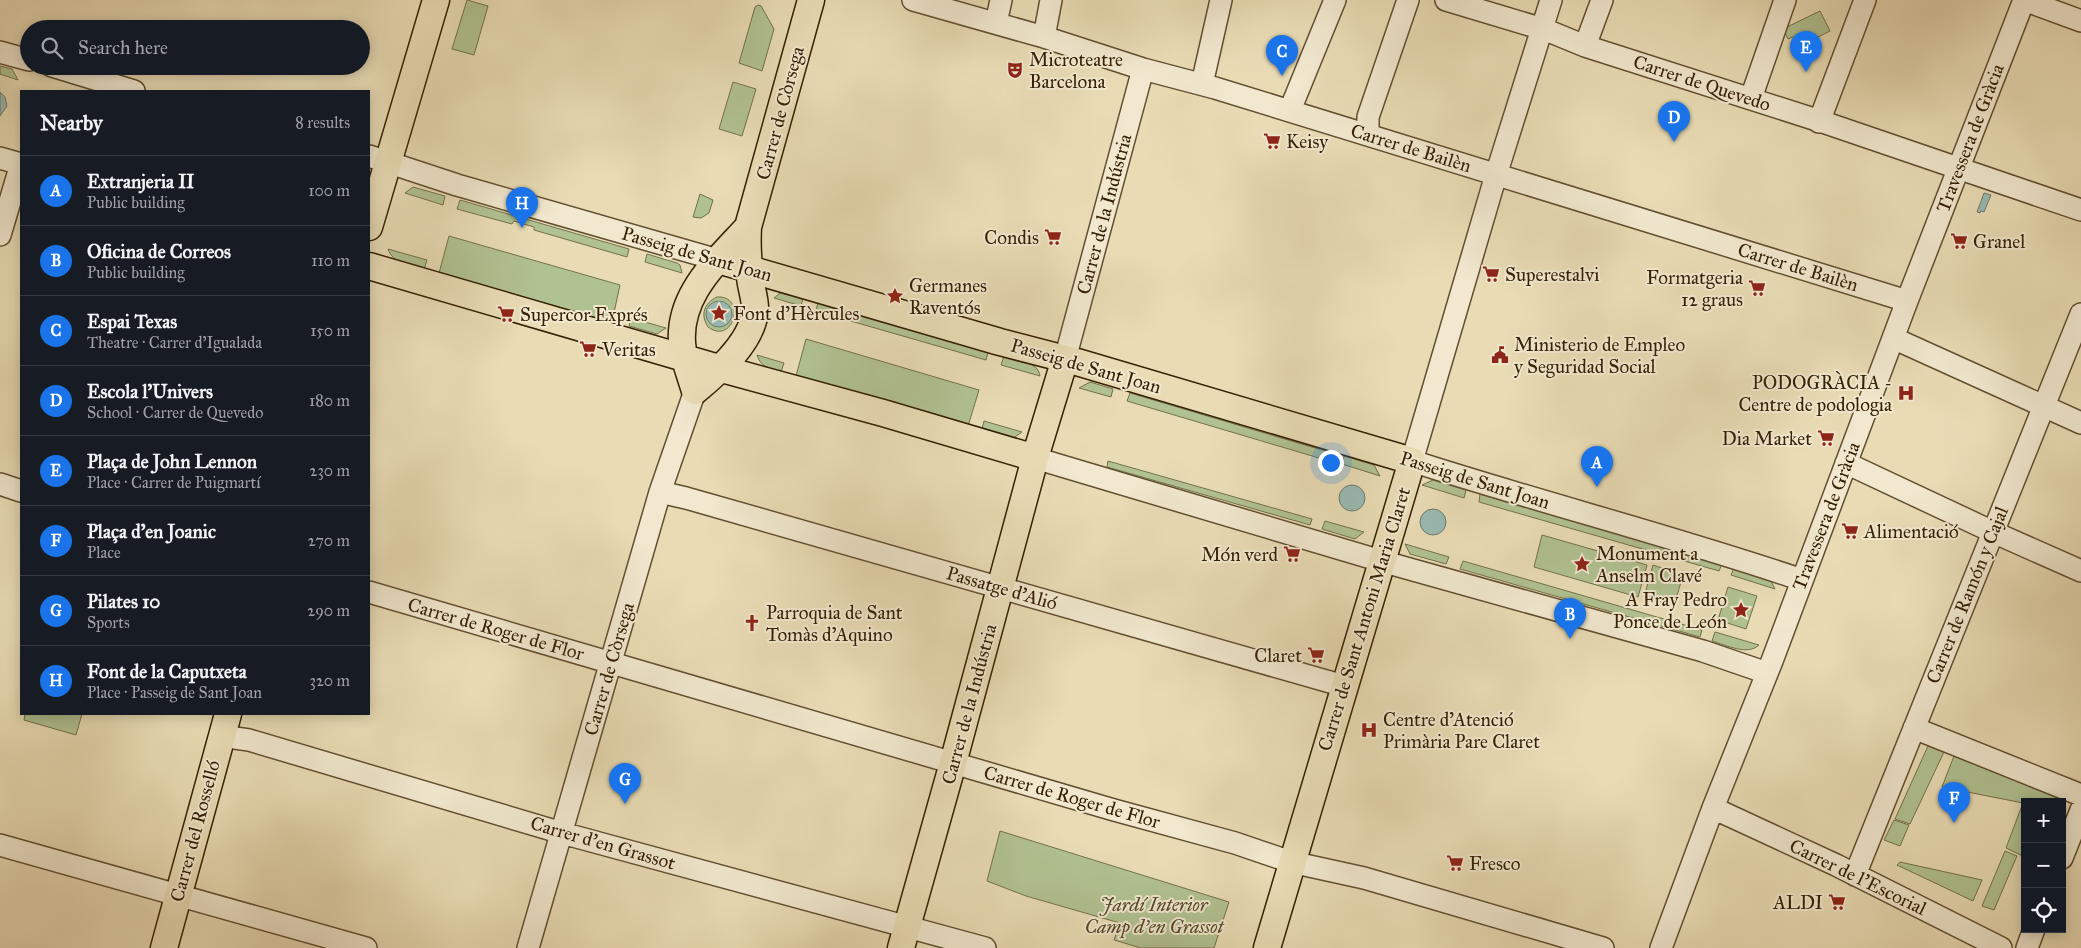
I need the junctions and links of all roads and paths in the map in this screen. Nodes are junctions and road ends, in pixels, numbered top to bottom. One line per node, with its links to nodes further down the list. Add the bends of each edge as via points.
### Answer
1 (436, 0): 31 (main road)
2 (811, 0): 38 (main road, Carrer de Còrsega)
3 (913, 0): 16 (street, Carrer de Bailèn)
4 (1001, 0): 16 (street)
5 (1051, 0): 18 (street)
6 (1221, 0): 24 (street)
7 (1335, 0): 27 (street)
8 (1408, 0): 29 (street, via 1368,117)
9 (1446, 0): 17 (street, Carrer de Quevedo)
10 (1551, 0): 17 (street, Carrer de Sant Antoni Maria Claret)
11 (1602, 0): 19 (street)
12 (1786, 0): 26 (street)
13 (1865, 0): 28 (street)
14 (2024, 0): 15 (street); 34 (street, Travessera de Gràcia)
15 (2081, 21)
16 (996, 23): 18 (street, Carrer de Bailèn)
17 (1541, 29): 19 (street, Carrer de Quevedo); 35 (street, Carrer de Sant Antoni Maria Claret)
18 (1044, 37): 22 (street, Carrer de Bailèn)
19 (1585, 46): 26 (street, Carrer de Quevedo)
20 (0, 52): 21 (street)
21 (20, 58)
22 (1143, 69): 24 (street, Carrer de Bailèn); 47 (street, Carrer de la Indústria)
23 (82, 75): 25 (street)
24 (1202, 84): 27 (street, Carrer de Bailèn)
25 (131, 90)
26 (1751, 98): 28 (street, Carrer de Quevedo)
27 (1290, 110): 29 (street, Carrer de Bailèn)
28 (1820, 121): 34 (street, Carrer de Quevedo)
29 (1368, 135): 35 (street, Carrer de Bailèn)
30 (0, 158): 32 (street)
31 (378, 159): 37 (main road); 40 (street, Passeig de Sant Joan, via 456,185)
32 (20, 164)
33 (20, 167): 39 (street)
34 (1958, 168): 36 (street, Carrer de Quevedo); 43 (street, Travessera de Gràcia)
35 (1496, 175): 43 (street, Carrer de Bailèn); 53 (street, Carrer de Sant Antoni Maria Claret)
36 (2081, 210)
37 (370, 219)
38 (748, 227): 40 (main road); 42 (main road)
39 (0, 235)
40 (718, 260): 42 (main road, Passeig de Sant Joan); 46 (main road, via 688,303 682,337)
41 (370, 266): 46 (main road)
42 (749, 270): 47 (main road, Passeig de Sant Joan); 48 (main road, via 755,309 752,323)
43 (1907, 301): 45 (street, Travessera de Gràcia)
44 (2081, 314): 50 (street, Carrer de Ramón y Cajal)
45 (1893, 338): 50 (street); 54 (street, Travessera de Gràcia)
46 (685, 358): 48 (main road); 49 (main road)
47 (1065, 359): 52 (main road, Carrer de la Indústria); 53 (main road, Passeig de Sant Joan)
48 (722, 369): 49 (main road); 52 (main road)
49 (695, 391): 57 (street, Carrer de Còrsega)
50 (2044, 406): 51 (street); 58 (street, Carrer de Ramón y Cajal)
51 (2081, 423)
52 (1035, 458): 59 (street); 62 (main road, Carrer de la Indústria)
53 (1412, 461): 59 (main road, Carrer de Sant Antoni Maria Claret); 61 (street, Passeig de Sant Joan)
54 (1846, 463): 58 (street); 61 (street, Travessera de Gràcia)
55 (0, 484): 56 (street)
56 (20, 491)
57 (660, 492): 62 (street, Passatge d'Alió); 64 (street, Carrer de Còrsega)
58 (1992, 532): 60 (street); 68 (street, Carrer de Ramón y Cajal)
59 (1381, 561): 65 (street); 66 (main road, Carrer de Sant Antoni Maria Claret)
60 (2081, 571)
61 (1802, 580): 65 (street, Travessera de Gràcia)
62 (1000, 588): 66 (street, Passatge d'Alió); 69 (main road, Carrer de la Indústria)
63 (370, 592): 64 (street, Carrer de Roger de Flor)
64 (610, 663): 69 (street, Carrer de Roger de Flor); 73 (street, Carrer de Còrsega)
65 (1767, 672): 71 (street, Travessera de Gràcia)
66 (1344, 686): 76 (main road, Carrer de Sant Antoni Maria Claret)
67 (224, 725): 73 (street, Carrer d'en Grassot, via 250,740); 78 (main road, Carrer del Rosselló)
68 (1914, 728): 70 (street); 77 (street, Carrer de Ramón y Cajal)
69 (953, 763): 76 (street, Carrer de Roger de Flor, via 1235,842); 80 (main road, Carrer de la Indústria)
70 (2081, 795)
71 (1713, 808): 77 (street, Carrer de l'Escorial); 87 (street, Travessera de Gràcia)
72 (2081, 810): 75 (street)
73 (562, 832): 80 (street, Carrer d'en Grassot); 83 (street, Carrer de Còrsega)
74 (0, 845): 78 (street)
75 (2066, 848)
76 (1291, 862): 85 (main road, Carrer de Sant Antoni Maria Claret); 86 (street, Carrer de Roger de Flor, via 1364,878)
77 (1855, 875): 88 (street, Carrer de l'Escorial)
78 (178, 894): 81 (street); 82 (main road, Carrer del Rosselló)
79 (2033, 933): 89 (street)
80 (904, 937): 84 (street, Carrer d'en Grassot)
81 (354, 946)
82 (164, 948)
83 (528, 948)
84 (985, 948)
85 (1267, 948)
86 (1604, 948)
87 (1661, 948)
88 (2001, 948)
89 (2027, 948)

